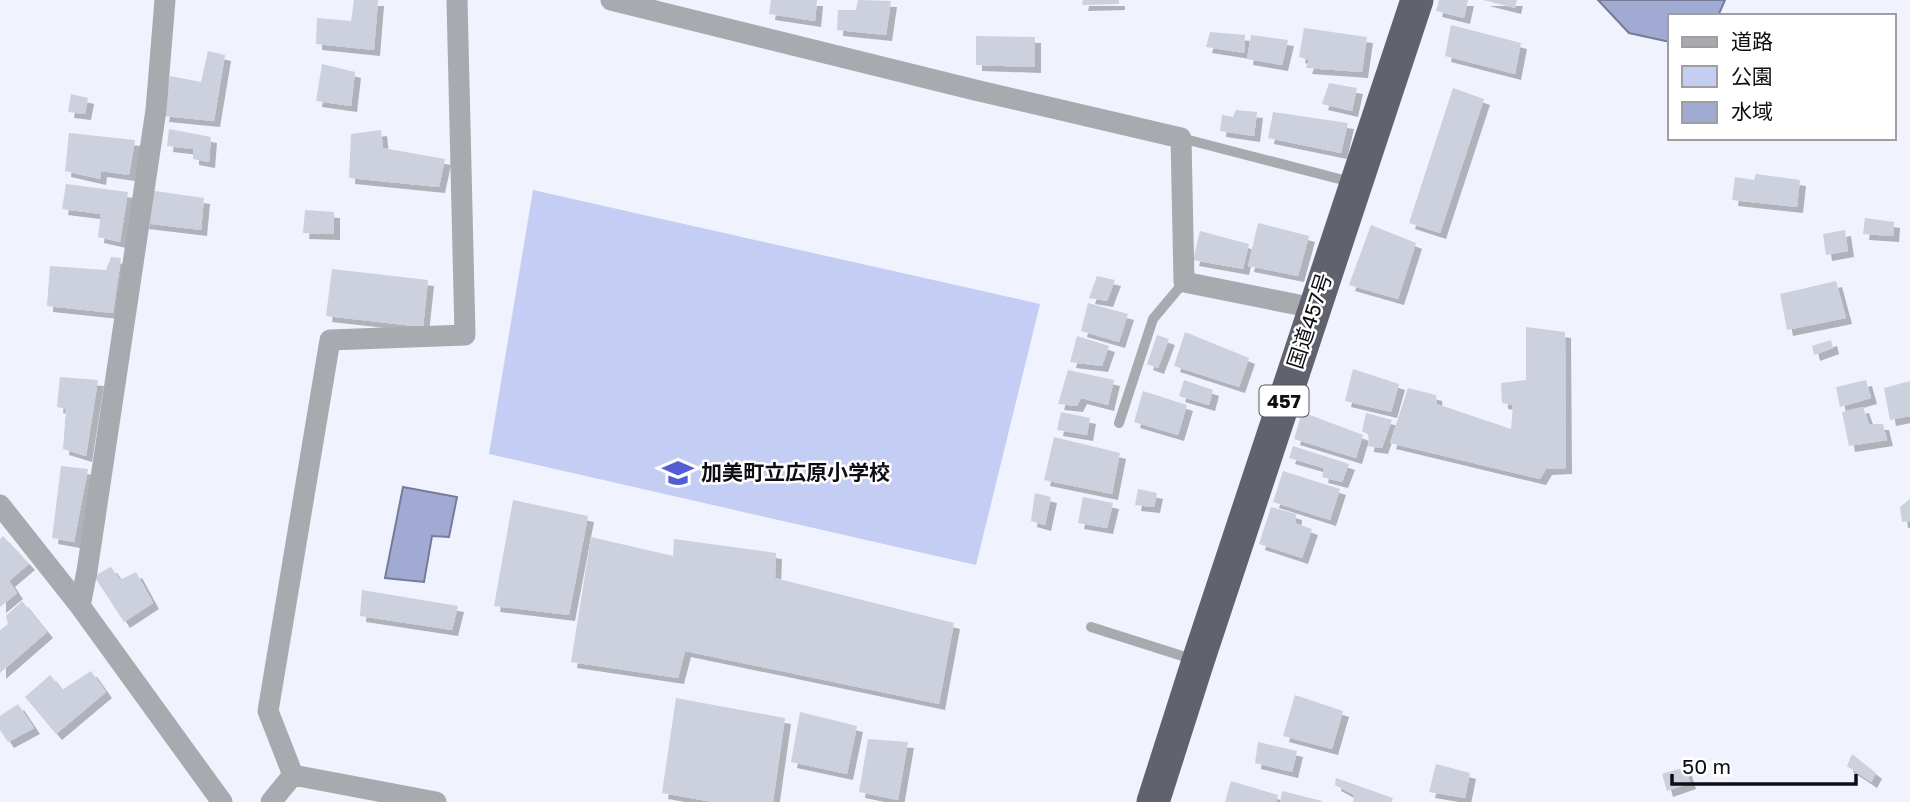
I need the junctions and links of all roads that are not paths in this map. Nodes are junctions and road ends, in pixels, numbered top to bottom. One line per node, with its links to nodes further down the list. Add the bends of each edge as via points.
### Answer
1 (165, 0): 11 (street, via 156,110)
2 (457, 0): 14 (street, via 465,335 330,340 268,711)
3 (611, 0): 5 (street)
4 (1417, 0): 6 (highway, 国道457号 / 457)
5 (1181, 138): 6 (lane); 7 (street)
6 (1356, 183): 8 (highway, 国道457号 / 457)
7 (1184, 282): 8 (street); 9 (lane, via 1153,319)
8 (1314, 308): 13 (highway, 国道457号 / 457)
9 (1119, 423)
10 (0, 505): 11 (street)
11 (80, 606): 15 (street)
12 (1091, 627): 13 (lane)
13 (1198, 661): 18 (highway, 国道457号 / 457)
14 (293, 775): 16 (street); 17 (street)
15 (222, 802)
16 (271, 802)
17 (436, 802)
18 (1153, 802)

